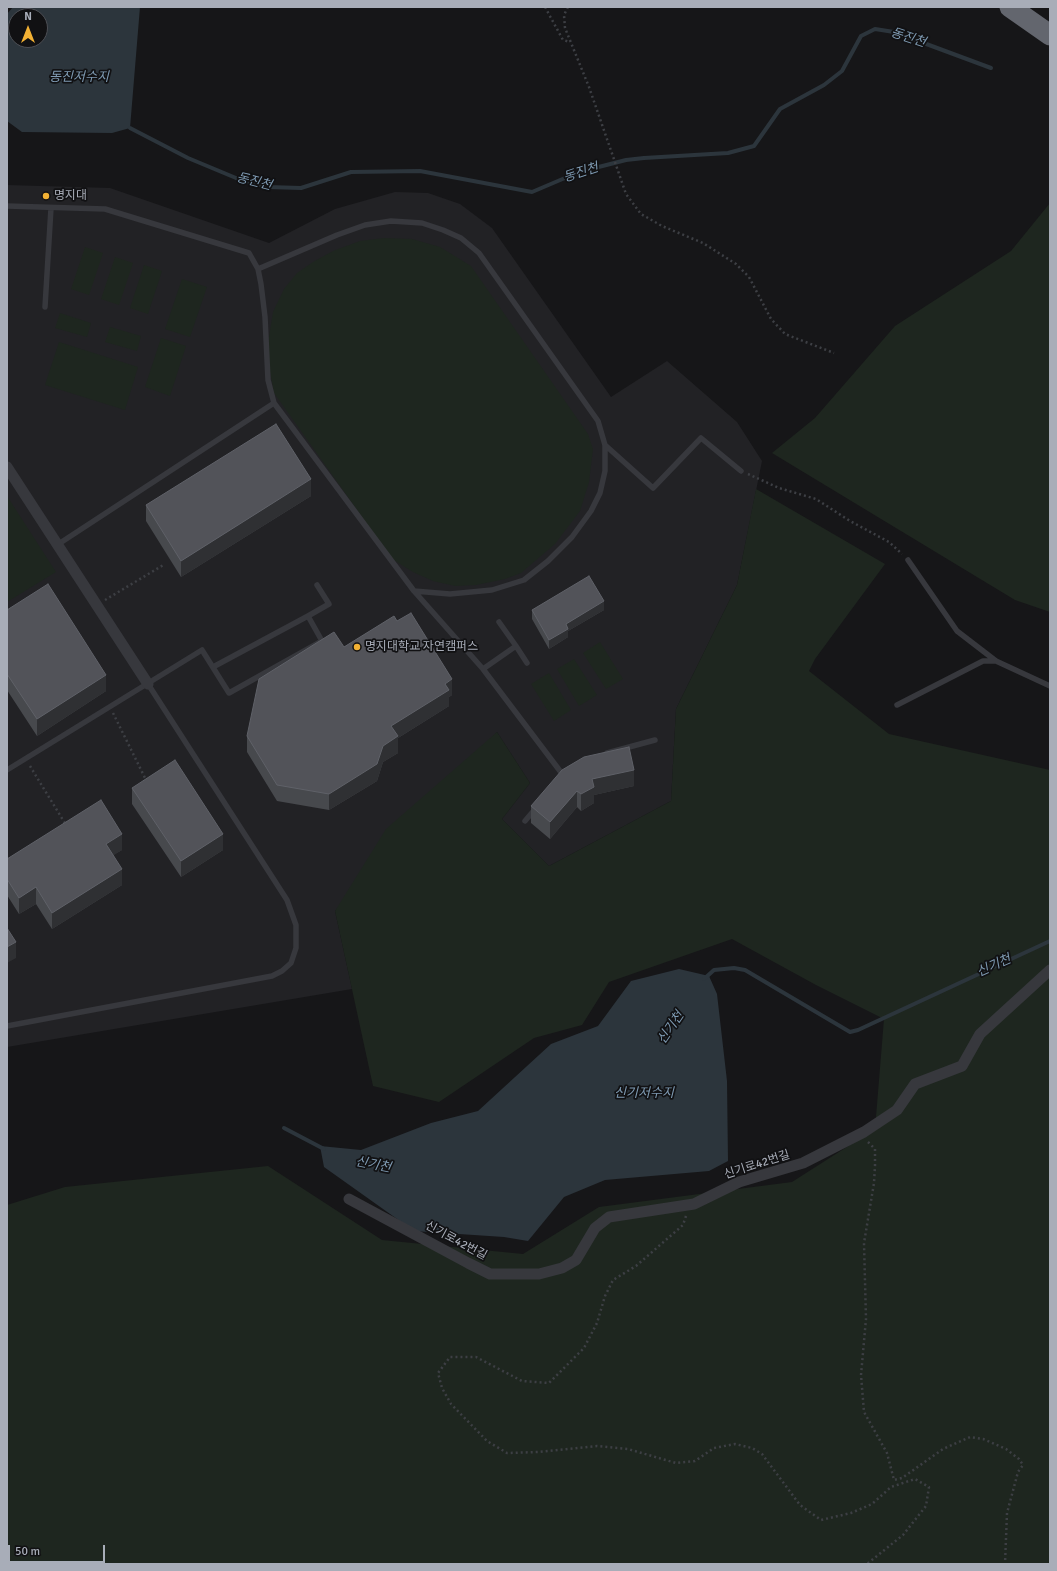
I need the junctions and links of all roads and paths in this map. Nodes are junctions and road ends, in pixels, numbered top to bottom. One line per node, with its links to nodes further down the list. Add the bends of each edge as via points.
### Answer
1 (545, 7): 5 (path, via 563,40)
2 (568, 7): 5 (path, via 564,15 565,28)
3 (1010, 7): 4 (highway)
4 (1050, 35)
5 (571, 42): 10 (path, via 626,194 642,214 662,226 703,243 736,264 749,277 771,319 785,334)
6 (7, 206): 7 (lane)
7 (51, 208): 8 (lane, via 105,209 249,252); 9 (lane)
8 (258, 269): 11 (lane, via 265,317 268,380); 12 (lane, via 351,230 391,221 422,223 461,238 479,253 598,421)
9 (45, 307)
10 (834, 353)
11 (274, 404): 15 (lane); 19 (lane)
12 (605, 445): 14 (lane, via 653,488 701,438); 19 (lane, via 605,471 600,493 590,511 572,537 524,580 492,590 457,594)
13 (7, 467): 15 (street)
14 (741, 471): 16 (path, via 779,488 816,499 889,542)
15 (56, 545): 20 (street)
16 (908, 560): 24 (lane, via 957,631)
17 (165, 564): 20 (path)
18 (317, 585): 21 (lane, via 329,604)
19 (414, 591): 27 (lane)
20 (96, 606): 28 (street)
21 (308, 616): 26 (lane); 26 (lane, via 322,641 229,693)
22 (499, 622): 23 (lane)
23 (516, 646): 25 (lane); 27 (lane)
24 (996, 661): 29 (lane); 30 (lane, via 982,662)
25 (527, 662)
26 (213, 667): 28 (lane, via 202,650)
27 (483, 669): 37 (lane)
28 (148, 684): 31 (lane); 44 (lane, via 287,900 296,925 296,948 291,963 272,976)
29 (1050, 686)
30 (897, 705)
31 (110, 707): 34 (lane); 39 (path)
32 (655, 740): 33 (lane)
33 (601, 755)
34 (26, 759): 35 (lane); 42 (path)
35 (7, 770)
36 (569, 772): 37 (lane)
37 (563, 775): 38 (lane)
38 (558, 781)
39 (148, 784)
40 (539, 804): 41 (lane)
41 (525, 821)
42 (68, 828)
43 (1050, 970): 45 (street, 신기로42번길, via 980,1034 962,1066 915,1084 897,1110)
44 (7, 1026)
45 (864, 1132): 47 (street, 신기로42번길, via 803,1163 739,1182); 49 (path, via 862,1138 875,1149 875,1155 874,1183 864,1243 866,1319 861,1375 864,1412 887,1453 894,1480 902,1478 943,1450 970,1437 983,1439 1018,1459 1023,1465 1018,1472 1007,1513)
46 (349, 1199): 47 (street, 신기로42번길, via 490,1274 539,1274 562,1268 576,1260 595,1228 609,1218)
47 (691, 1204): 48 (path, via 683,1225 636,1266 613,1280 584,1348 549,1383 522,1381 476,1357 450,1357 438,1373 442,1388 451,1404 487,1441 507,1453 596,1446 628,1449 676,1463 695,1461 714,1448 735,1444 752,1448 762,1454 800,1505 821,1520 851,1513 872,1504 891,1487 915,1479 929,1487 926,1506 903,1535)
48 (867, 1564)
49 (1006, 1564)

